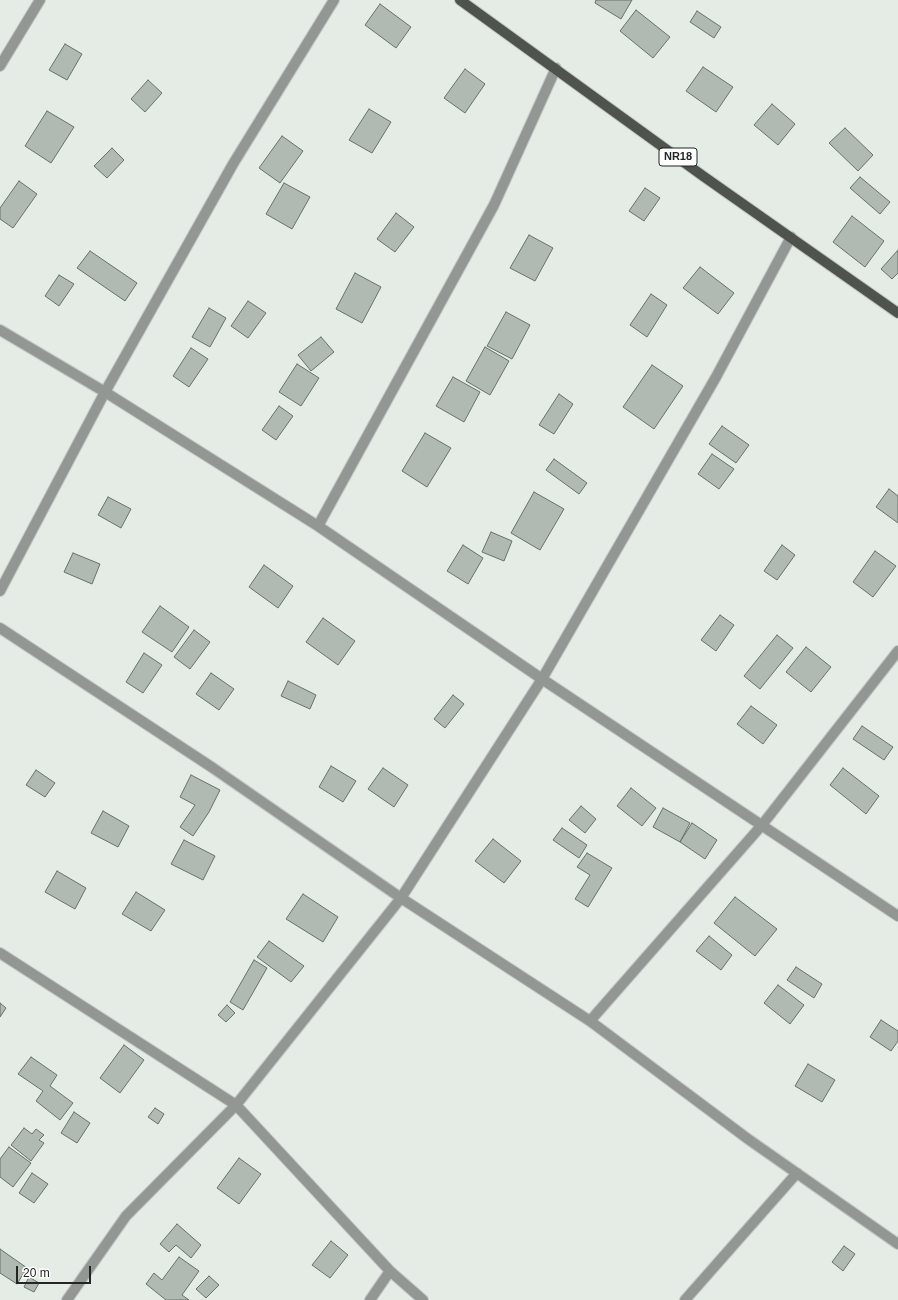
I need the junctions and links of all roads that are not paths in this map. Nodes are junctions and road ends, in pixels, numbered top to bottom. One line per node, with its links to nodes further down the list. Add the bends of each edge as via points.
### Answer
1 (40, 0): 4 (street)
2 (334, 0): 9 (street, via 233,164)
3 (460, 0): 5 (main road, NR18)
4 (0, 66)
5 (556, 68): 6 (main road, NR18); 10 (street, via 494,205)
6 (791, 237): 7 (main road, NR18); 14 (street, via 716,377)
7 (898, 313)
8 (0, 330): 9 (street)
9 (105, 392): 10 (street); 11 (street)
10 (318, 526): 14 (street)
11 (0, 591)
12 (0, 628): 16 (street, via 213,768)
13 (898, 651): 15 (street)
14 (542, 679): 15 (street); 16 (street)
15 (762, 825): 17 (street); 19 (street)
16 (401, 898): 19 (street); 20 (street)
17 (898, 916)
18 (2, 957): 20 (street)
19 (590, 1021): 21 (street)
20 (236, 1105): 23 (street); 24 (street, via 126,1216)
21 (797, 1173): 22 (street); 27 (street)
22 (898, 1244)
23 (390, 1271): 25 (street); 26 (street)
24 (67, 1300)
25 (370, 1300)
26 (423, 1300)
27 (685, 1300)

